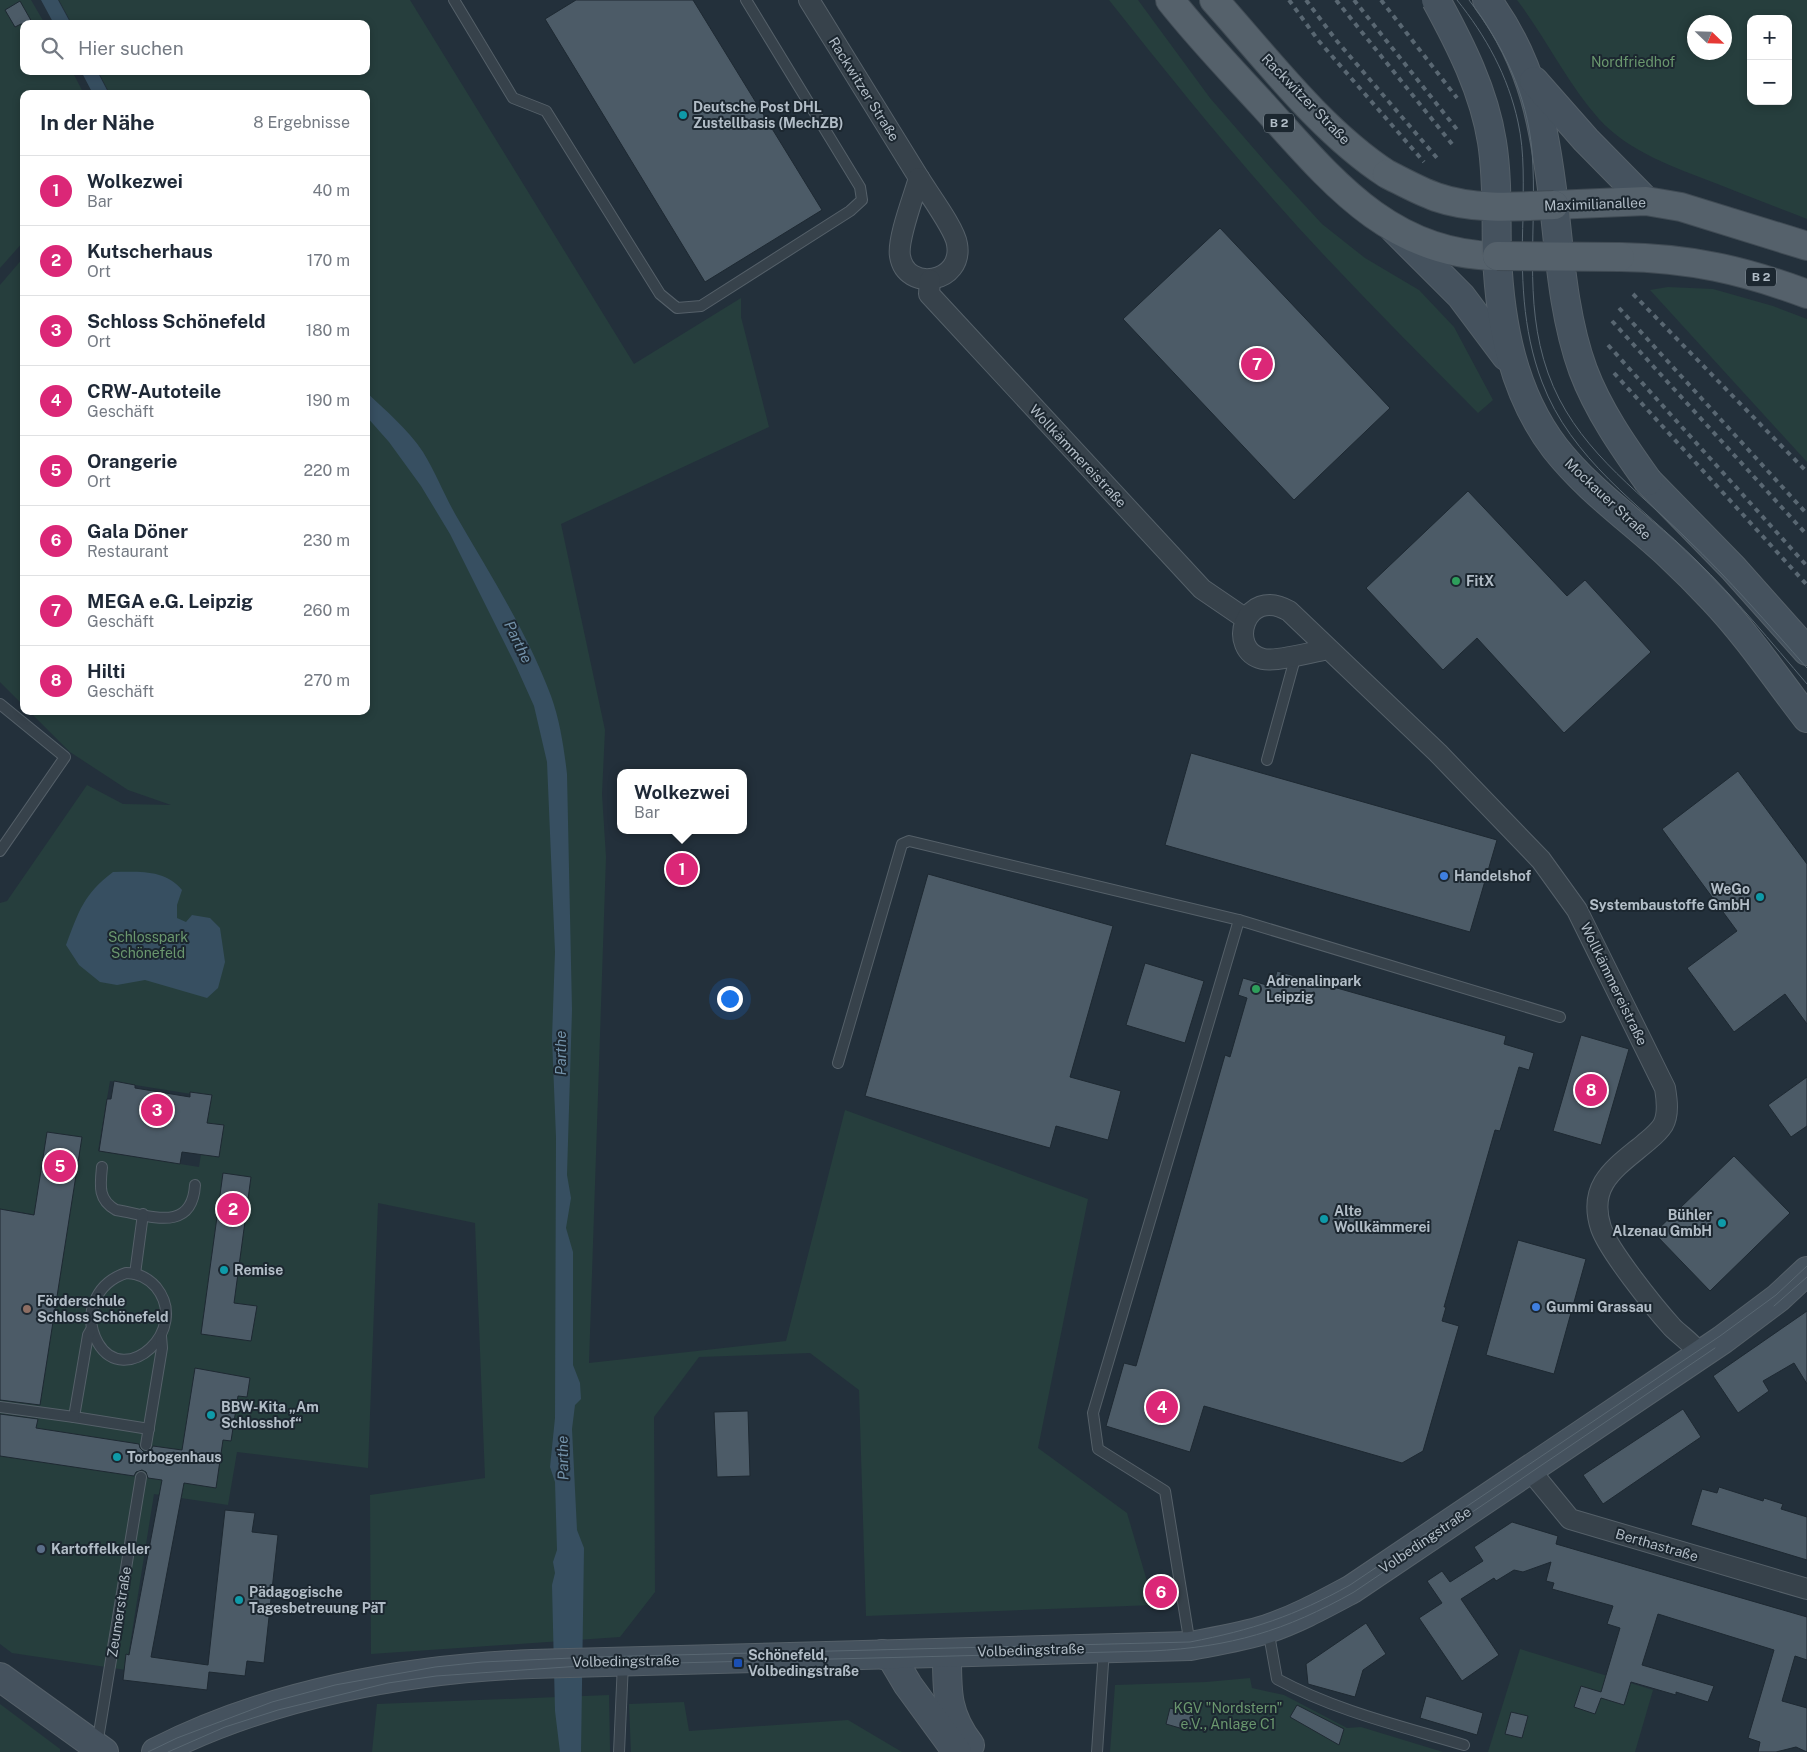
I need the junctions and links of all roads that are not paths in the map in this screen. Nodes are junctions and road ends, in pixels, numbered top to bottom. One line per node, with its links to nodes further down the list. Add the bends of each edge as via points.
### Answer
1 (454, 0): 2 (lane, via 513,98 546,111 660,294 678,308 701,306 850,211 862,200 860,188)
2 (746, 0)
3 (809, 0): 9 (street, Rackwitzer Straße)
4 (1170, 0): 13 (main road, B 2, via 1337,186)
5 (1214, 0): 12 (main road, Rackwitzer Straße / B 2, bridge, via 1327,125 1372,164 1435,197)
6 (1436, 0): 12 (main road, Mockauer Straße, bridge, via 1479,91 1492,141)
7 (1487, 0): 8 (main road, via 1505,26)
8 (1530, 76): 10 (main road); 11 (main road, via 1545,138)
9 (919, 178): 17 (street, via 900,245 900,258 906,270 916,277); 17 (street, Rackwitzer Straße, via 957,243 958,256 952,268 942,277)
10 (1646, 201): 11 (main road, Maximilianallee / B 2); 14 (main road, Maximilianallee / B 2, via 1681,207)
11 (1554, 205): 12 (main road, Maximilianallee / B 2, bridge); 16 (main road, bridge)
12 (1496, 206): 15 (main road, Mockauer Straße, bridge)
13 (1386, 224): 15 (main road, B 2, via 1438,248 1477,256); 19 (main road, via 1467,304)
14 (1807, 246)
15 (1497, 256): 16 (main road, B 2, bridge); 19 (main road, Mockauer Straße, via 1501,315)
16 (1560, 257): 18 (main road, B 2, bridge, via 1652,257 1713,264); 22 (main road, bridge, via 1574,344 1599,405 1617,436 1648,482 1733,568)
17 (930, 280): 20 (street, Wollkämmereistraße, via 929,294 1202,589)
18 (1807, 294)
19 (1514, 367): 25 (main road, Mockauer Straße, via 1526,399 1555,447 1573,469 1668,554 1714,601 1757,650)
20 (1246, 618): 21 (street, Wollkämmereistraße, via 1266,604 1278,605 1289,611); 23 (street, via 1242,631 1244,643 1252,653 1262,659 1275,660)
21 (1328, 649): 23 (street); 38 (street, Wollkämmereistraße, via 1438,753 1541,860 1577,910 1665,1088 1668,1107 1664,1124 1656,1134 1603,1181 1597,1200 1601,1228 1617,1256 1650,1298)
22 (1807, 651)
23 (1296, 655): 26 (lane)
24 (0, 704): 27 (lane, via 65,757)
25 (1807, 718)
26 (1268, 760)
27 (0, 851)
28 (1239, 920): 29 (lane); 30 (lane, via 910,841 902,844); 47 (lane, via 1093,1413 1098,1449 1165,1491)
29 (1560, 1017)
30 (838, 1063)
31 (102, 1167): 33 (lane, via 100,1187 104,1201 116,1210)
32 (195, 1185): 33 (lane, via 192,1202 182,1214 169,1218)
33 (143, 1214): 35 (lane)
34 (1807, 1271): 38 (main road, Volbedingstraße, via 1778,1298)
35 (135, 1274): 36 (lane, via 119,1276 102,1288 92,1306); 37 (lane, via 153,1284 162,1297 166,1312)
36 (92, 1328): 37 (lane, via 101,1348 122,1359 147,1352); 40 (lane, via 88,1335)
37 (161, 1336): 41 (lane, via 162,1348)
38 (1700, 1354): 43 (main road, Volbedingstraße)
39 (0, 1407): 40 (lane)
40 (74, 1418): 41 (lane)
41 (149, 1429): 42 (lane)
42 (146, 1445)
43 (1529, 1469): 45 (street, Berthastraße, via 1570,1519); 46 (main road, Volbedingstraße, via 1352,1589 1313,1610)
44 (141, 1477): 54 (lane, Zeumerstraße)
45 (1807, 1590)
46 (1268, 1628): 47 (main road, Volbedingstraße); 53 (lane, via 1277,1680 1355,1712)
47 (1190, 1646): 48 (main road, Volbedingstraße)
48 (1104, 1648): 49 (main road, Volbedingstraße); 59 (lane)
49 (947, 1652): 50 (main road, Volbedingstraße); 58 (main road, via 952,1715)
50 (882, 1654): 51 (main road, Volbedingstraße); 57 (main road, via 892,1658)
51 (623, 1661): 55 (main road, Volbedingstraße, via 482,1666 336,1689 224,1722); 56 (lane)
52 (0, 1677): 54 (main road, Zeumerstraße)
53 (1464, 1746)
54 (100, 1750)
55 (156, 1752)
56 (619, 1752)
57 (957, 1752)
58 (976, 1752)
59 (1097, 1752)

